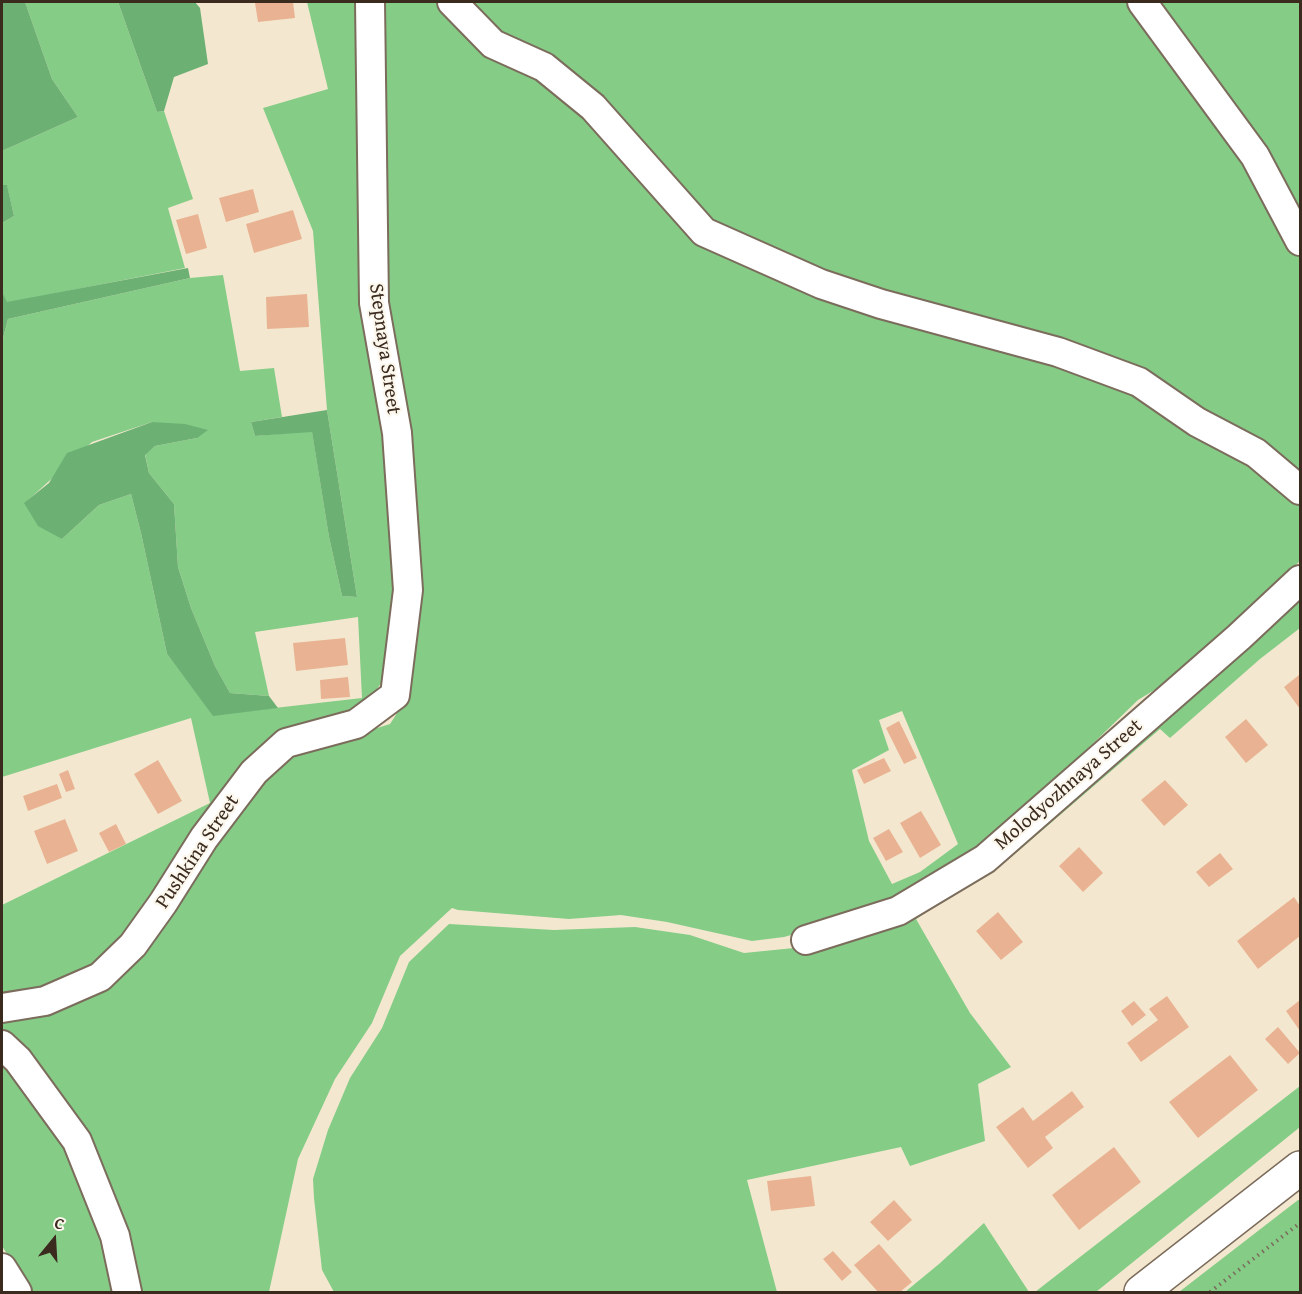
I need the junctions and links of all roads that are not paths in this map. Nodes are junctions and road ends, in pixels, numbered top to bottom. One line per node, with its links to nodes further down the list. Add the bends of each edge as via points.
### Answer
1 (370, 2): 9 (street, Stepnaya Street, via 374,303 397,433 408,591)
2 (452, 2): 7 (street, via 493,44 544,68 593,107 704,232 821,284 1058,352 1139,382 1197,422 1256,453)
3 (1142, 2): 5 (street)
4 (1167, 2): 5 (street)
5 (1175, 48): 6 (street, via 1255,156)
6 (1300, 240)
7 (1300, 490)
8 (1300, 580): 10 (street, Molodyozhnaya Street, via 985,859 898,911)
9 (395, 695): 11 (street, Pushkina Street, via 356,724 286,743 254,772 204,838 133,945 100,977 45,1001)
10 (806, 940)
11 (2, 1008)
12 (2, 1045): 16 (street, via 18,1060 77,1141 115,1236)
13 (1300, 1168): 17 (main road)
14 (2, 1268): 15 (street)
15 (17, 1293)
16 (127, 1293)
17 (1141, 1293)

